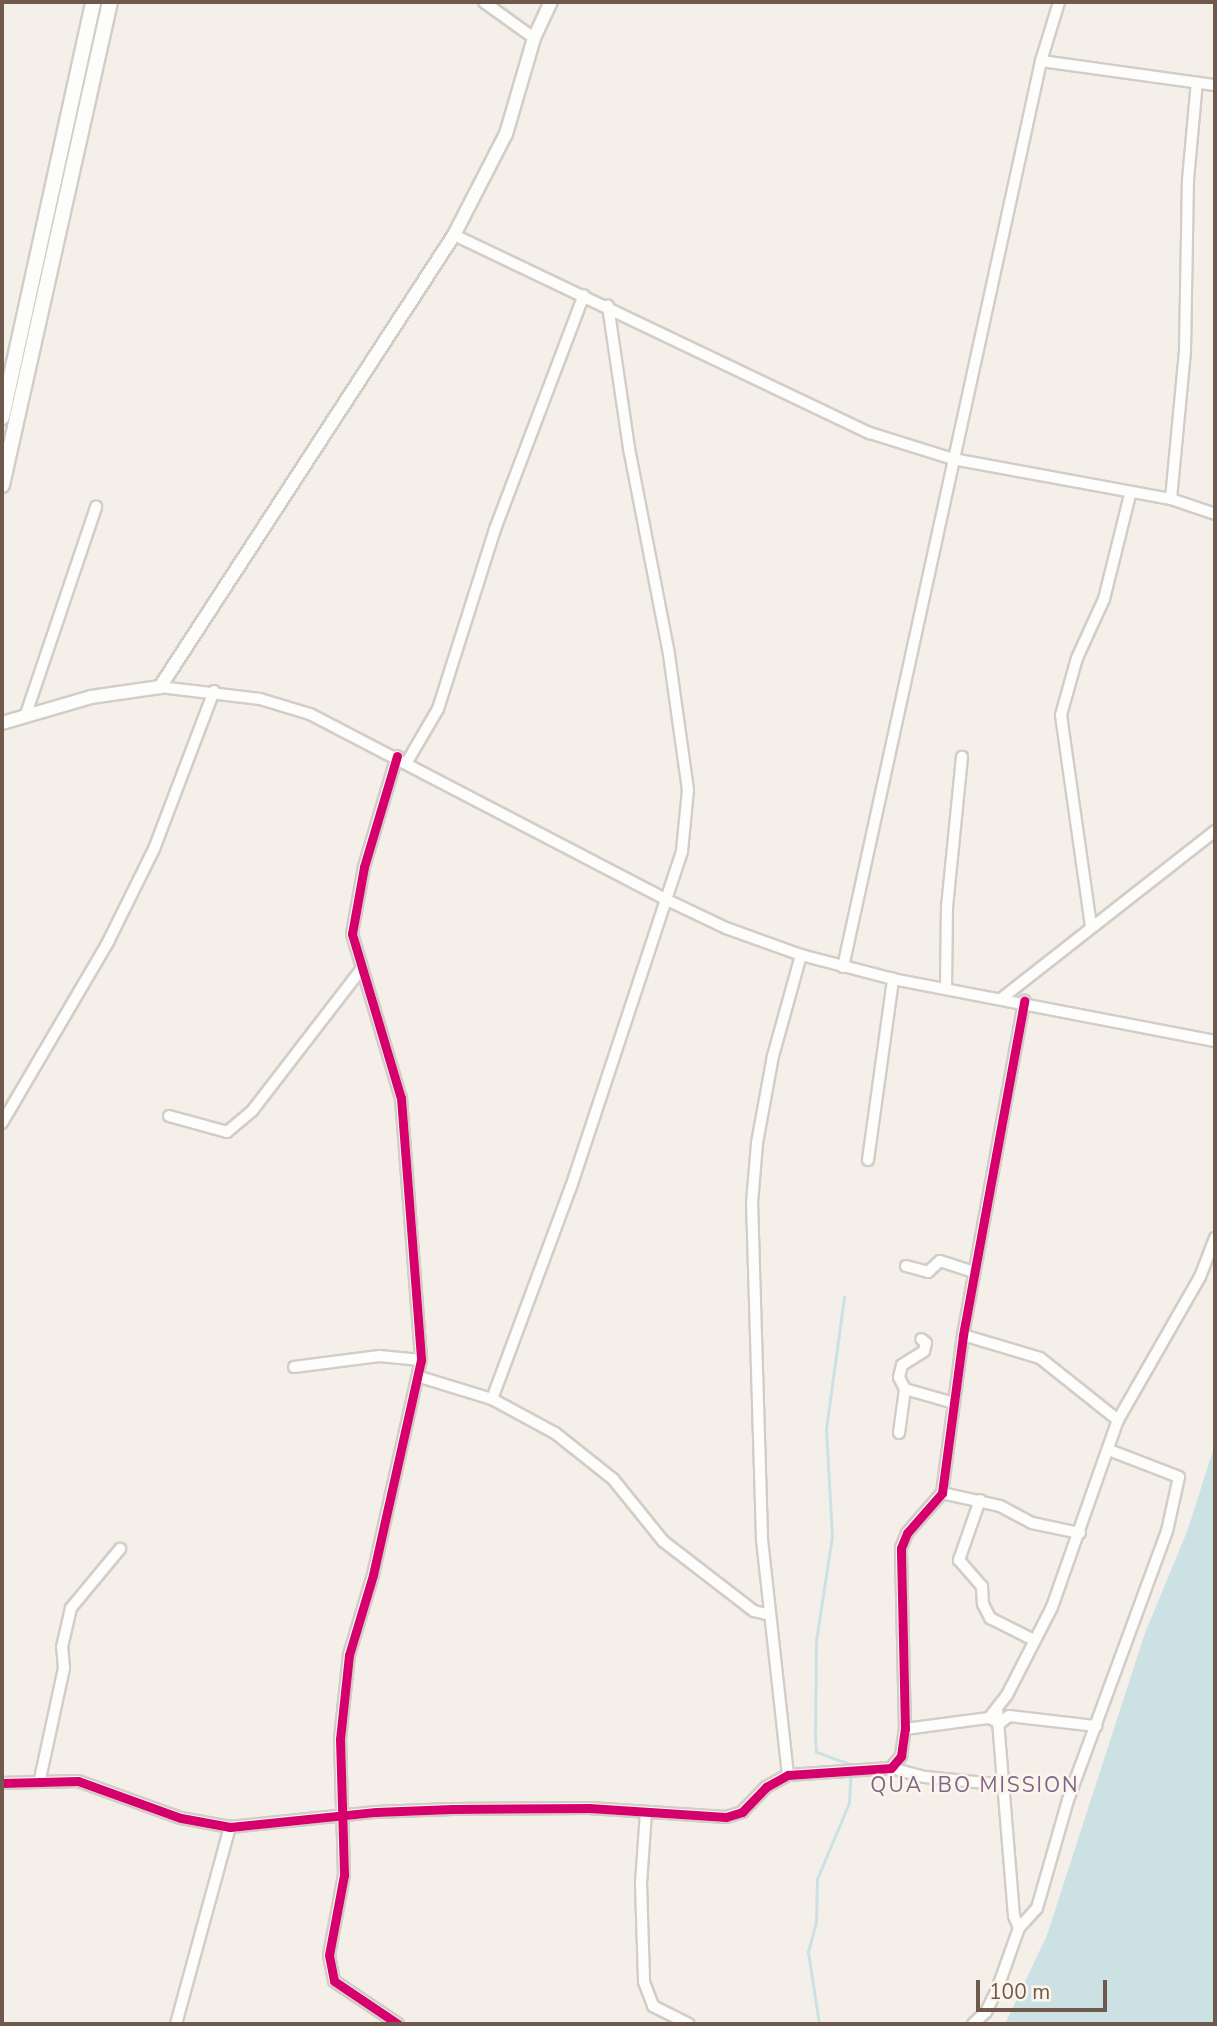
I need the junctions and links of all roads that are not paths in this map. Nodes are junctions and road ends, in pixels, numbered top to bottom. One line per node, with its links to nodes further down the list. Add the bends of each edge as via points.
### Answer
1 (93, 2): 13 (main road)
2 (110, 2): 15 (main road)
3 (484, 2): 6 (street)
4 (551, 2): 6 (street)
5 (1059, 2): 7 (street)
6 (534, 38): 10 (street, via 506,135)
7 (1041, 61): 8 (street); 14 (street)
8 (1197, 82): 9 (street); 17 (street, via 1188,180 1185,350)
9 (1215, 85)
10 (454, 235): 11 (street); 20 (street)
11 (584, 295): 12 (street); 26 (street, via 495,529 438,709)
12 (608, 306): 14 (street, via 870,433); 28 (street, via 688,790 682,850)
13 (2, 417)
14 (953, 459): 16 (street); 31 (street)
15 (2, 485)
16 (1130, 495): 17 (street); 29 (street, via 1104,599 1077,658 1060,715)
17 (1171, 499): 19 (street)
18 (96, 506): 22 (street)
19 (1215, 514)
20 (160, 687): 21 (street); 22 (street)
21 (214, 691): 24 (street, via 310,714); 39 (street, via 154,849 108,942)
22 (26, 714): 23 (street)
23 (2, 723)
24 (397, 756): 26 (street); 32 (street, via 364,867 352,934)
25 (962, 757): 34 (street, via 947,907)
26 (407, 762): 28 (street)
27 (1215, 831): 29 (street)
28 (665, 899): 30 (street, via 726,928); 50 (street, via 571,1187)
29 (1091, 926): 35 (street)
30 (801, 955): 31 (street); 59 (street, via 773,1056 757,1143 752,1203 759,1478)
31 (843, 967): 33 (street)
32 (362, 968): 38 (street, via 252,1111 227,1132); 46 (street, via 401,1098)
33 (893, 979): 34 (street); 40 (street)
34 (946, 988): 35 (street)
35 (1002, 998): 36 (street)
36 (1024, 1001): 37 (street); 43 (street)
37 (1215, 1041)
38 (169, 1116)
39 (2, 1122)
40 (868, 1160)
41 (1215, 1238): 52 (street, via 1200,1277)
42 (906, 1266): 43 (street, via 928,1272 940,1261)
43 (974, 1272): 44 (street)
44 (963, 1335): 51 (street); 52 (street, via 1040,1358)
45 (921, 1339): 49 (street, via 926,1343 924,1351 902,1365 899,1377)
46 (421, 1360): 47 (street, via 379,1356); 48 (street)
47 (294, 1367)
48 (420, 1377): 50 (street); 72 (street, via 349,1656 340,1739)
49 (905, 1389): 51 (street); 53 (street)
50 (492, 1399): 59 (street, via 585,1455 613,1479 663,1541 754,1611)
51 (954, 1402): 55 (street)
52 (1118, 1420): 54 (street)
53 (899, 1433)
54 (1109, 1450): 57 (street); 64 (street, via 1179,1477 1167,1531)
55 (942, 1493): 56 (street); 65 (street, via 907,1533 901,1548)
56 (980, 1500): 57 (street, via 1032,1523); 60 (street, via 959,1560 982,1586 990,1618)
57 (1080, 1533): 60 (street)
58 (120, 1549): 68 (street, via 71,1608 62,1647 64,1668)
59 (770, 1615): 67 (street)
60 (1034, 1640): 61 (street)
61 (997, 1709): 62 (street); 63 (street)
62 (989, 1718): 63 (street); 65 (street)
63 (1000, 1723): 64 (street, via 1009,1716); 70 (street)
64 (1096, 1726): 74 (street, via 1037,1908)
65 (905, 1729): 66 (street, via 901,1756)
66 (891, 1768): 67 (street); 70 (street, via 925,1777)
67 (788, 1775): 71 (street, via 766,1787 736,1815)
68 (40, 1779): 69 (street); 73 (street, via 98,1786 181,1818)
69 (2, 1783)
70 (1006, 1785): 74 (street, via 1014,1916)
71 (646, 1812): 72 (street, via 504,1808); 77 (street, via 640,1884 644,1982 653,2006)
72 (341, 1815): 73 (street); 76 (street, via 344,1875 329,1974)
73 (230, 1827): 75 (street)
74 (1019, 1928): 78 (street, via 998,1987 986,2012)
75 (176, 2024)
76 (398, 2024)
77 (686, 2024)
78 (973, 2024)

